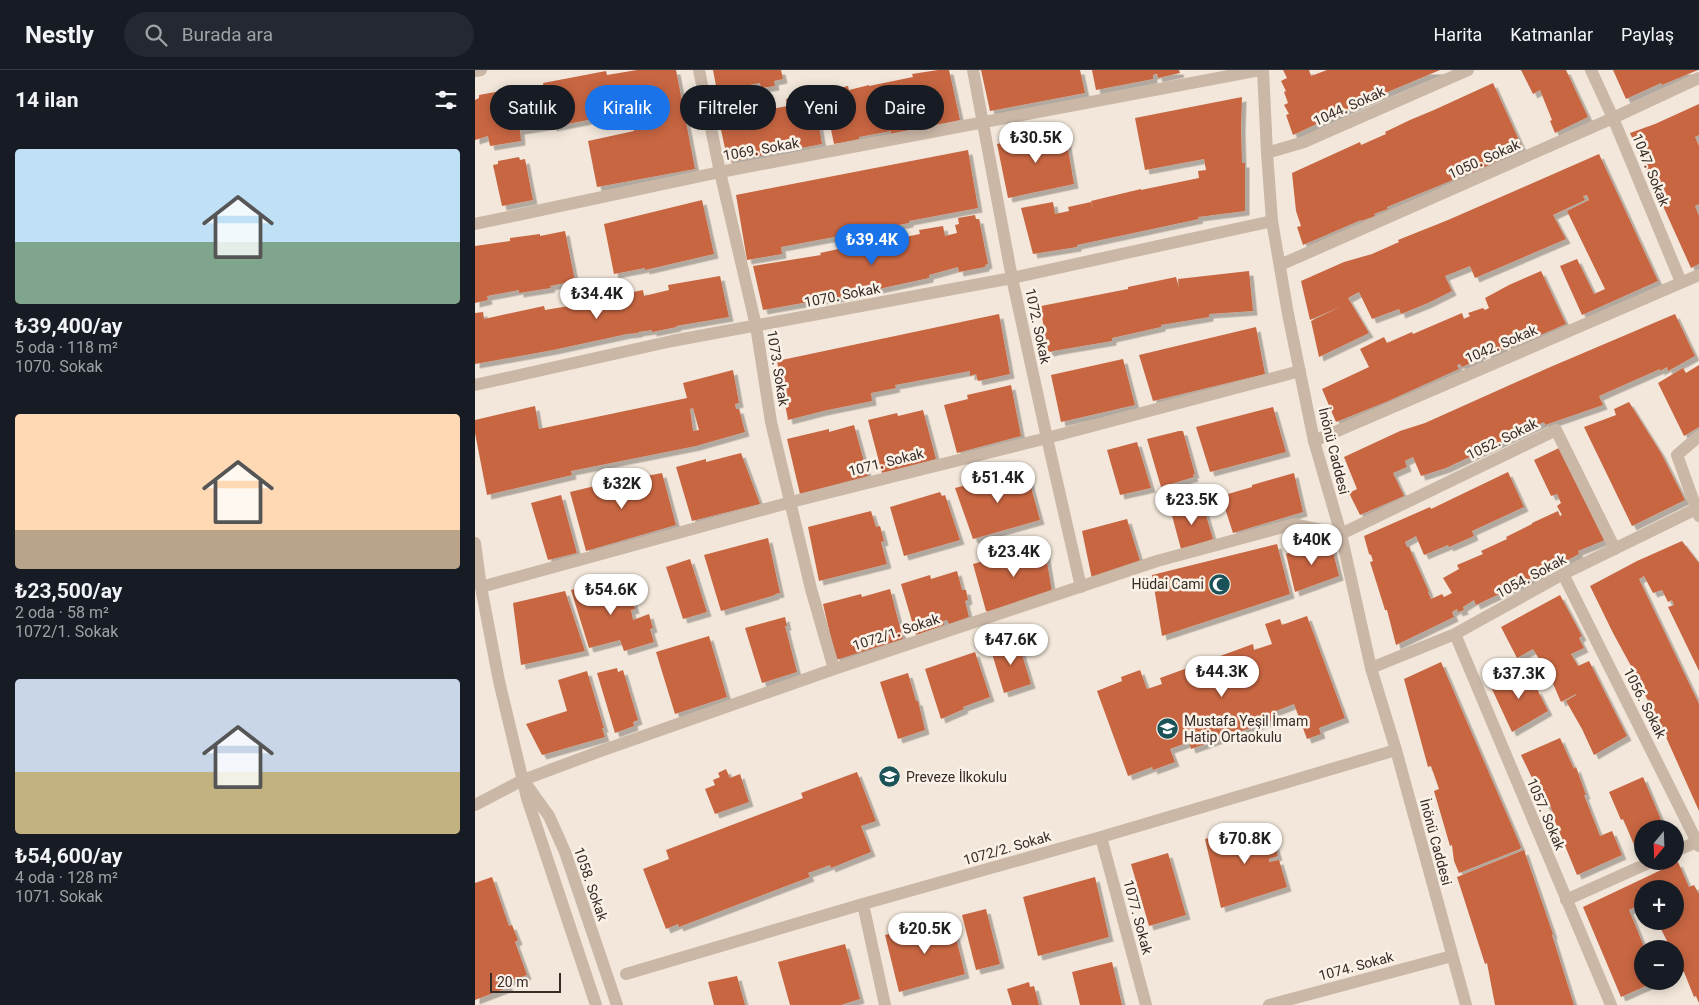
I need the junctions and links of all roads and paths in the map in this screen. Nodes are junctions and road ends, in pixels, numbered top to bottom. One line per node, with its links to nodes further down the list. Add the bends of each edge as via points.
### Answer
1 (481, 70): 8 (street)
2 (699, 70): 13 (street, 1073. Sokak)
3 (973, 70): 11 (street, 1072. Sokak)
4 (1259, 70): 11 (street, 1069. Sokak)
5 (1263, 70): 12 (street, İnönü Caddesi)
6 (1468, 70): 12 (street, 1044. Sokak, via 1304,142)
7 (1591, 70): 10 (street, 1047. Sokak)
8 (475, 71)
9 (1699, 78): 10 (street, 1050. Sokak)
10 (1613, 118): 16 (street, 1050. Sokak); 19 (street, 1047. Sokak)
11 (983, 123): 13 (street, 1069. Sokak); 18 (street, 1072. Sokak)
12 (1267, 153): 14 (street, İnönü Caddesi)
13 (720, 172): 15 (street, 1069. Sokak); 20 (street, 1073. Sokak)
14 (1272, 221): 16 (street, İnönü Caddesi); 18 (street, 1070. Sokak)
15 (475, 224)
16 (1280, 265): 21 (street, İnönü Caddesi)
17 (1699, 275): 19 (street, 1042. Sokak)
18 (1012, 278): 20 (street, 1070. Sokak); 24 (street, 1072. Sokak)
19 (1681, 282): 25 (street, 1042. Sokak)
20 (756, 326): 22 (street, 1070. Sokak, via 672,341); 26 (street, 1073. Sokak, via 771,422)
21 (1300, 370): 24 (street, 1071. Sokak); 25 (street, İnönü Caddesi)
22 (475, 385)
23 (1699, 436): 27 (street, via 1677,455)
24 (1047, 438): 26 (street, 1071. Sokak); 33 (street, 1072. Sokak)
25 (1314, 441): 28 (street, İnönü Caddesi)
26 (791, 502): 32 (street, 1071. Sokak); 36 (street, 1073. Sokak, via 811,589)
27 (1698, 512): 30 (street, 1054. Sokak)
28 (1341, 534): 30 (street, 1052. Sokak, via 1556,430); 33 (street, 1072/1. Sokak, via 1294,524 1157,561); 35 (street, İnönü Caddesi)
29 (475, 543): 32 (street, 1058. Sokak)
30 (1615, 549): 31 (street, 1054. Sokak)
31 (1563, 574): 34 (street, 1054. Sokak); 41 (street, 1056. Sokak)
32 (481, 587): 38 (street, 1058. Sokak)
33 (1081, 587): 36 (street, 1072/1. Sokak)
34 (1455, 634): 35 (street, 1054. Sokak); 44 (street, 1057. Sokak)
35 (1371, 668): 37 (street, İnönü Caddesi)
36 (835, 669): 38 (street, 1072/1. Sokak)
37 (1396, 750): 40 (street, 1072/2. Sokak); 46 (street, İnönü Caddesi)
38 (523, 780): 39 (street, 1072/1. Sokak); 48 (street, 1058. Sokak, via 549,816 565,852); 49 (street, 1058. Sokak)
39 (475, 805)
40 (1101, 838): 45 (street, 1072/2. Sokak); 53 (street, 1077. Sokak)
41 (1698, 844): 42 (street)
42 (1684, 849)
43 (1634, 870): 44 (street)
44 (1566, 900): 56 (street, 1057. Sokak)
45 (863, 904): 47 (street, 1072/2. Sokak); 52 (street)
46 (1452, 956): 54 (street, 1074. Sokak); 55 (street, İnönü Caddesi)
47 (626, 974)
48 (607, 980): 49 (street); 51 (street, 1058. Sokak)
49 (590, 987): 50 (street, 1058. Sokak)
50 (596, 1005)
51 (617, 1005)
52 (885, 1005)
53 (1146, 1005)
54 (1269, 1005)
55 (1466, 1005)
56 (1611, 1005)

